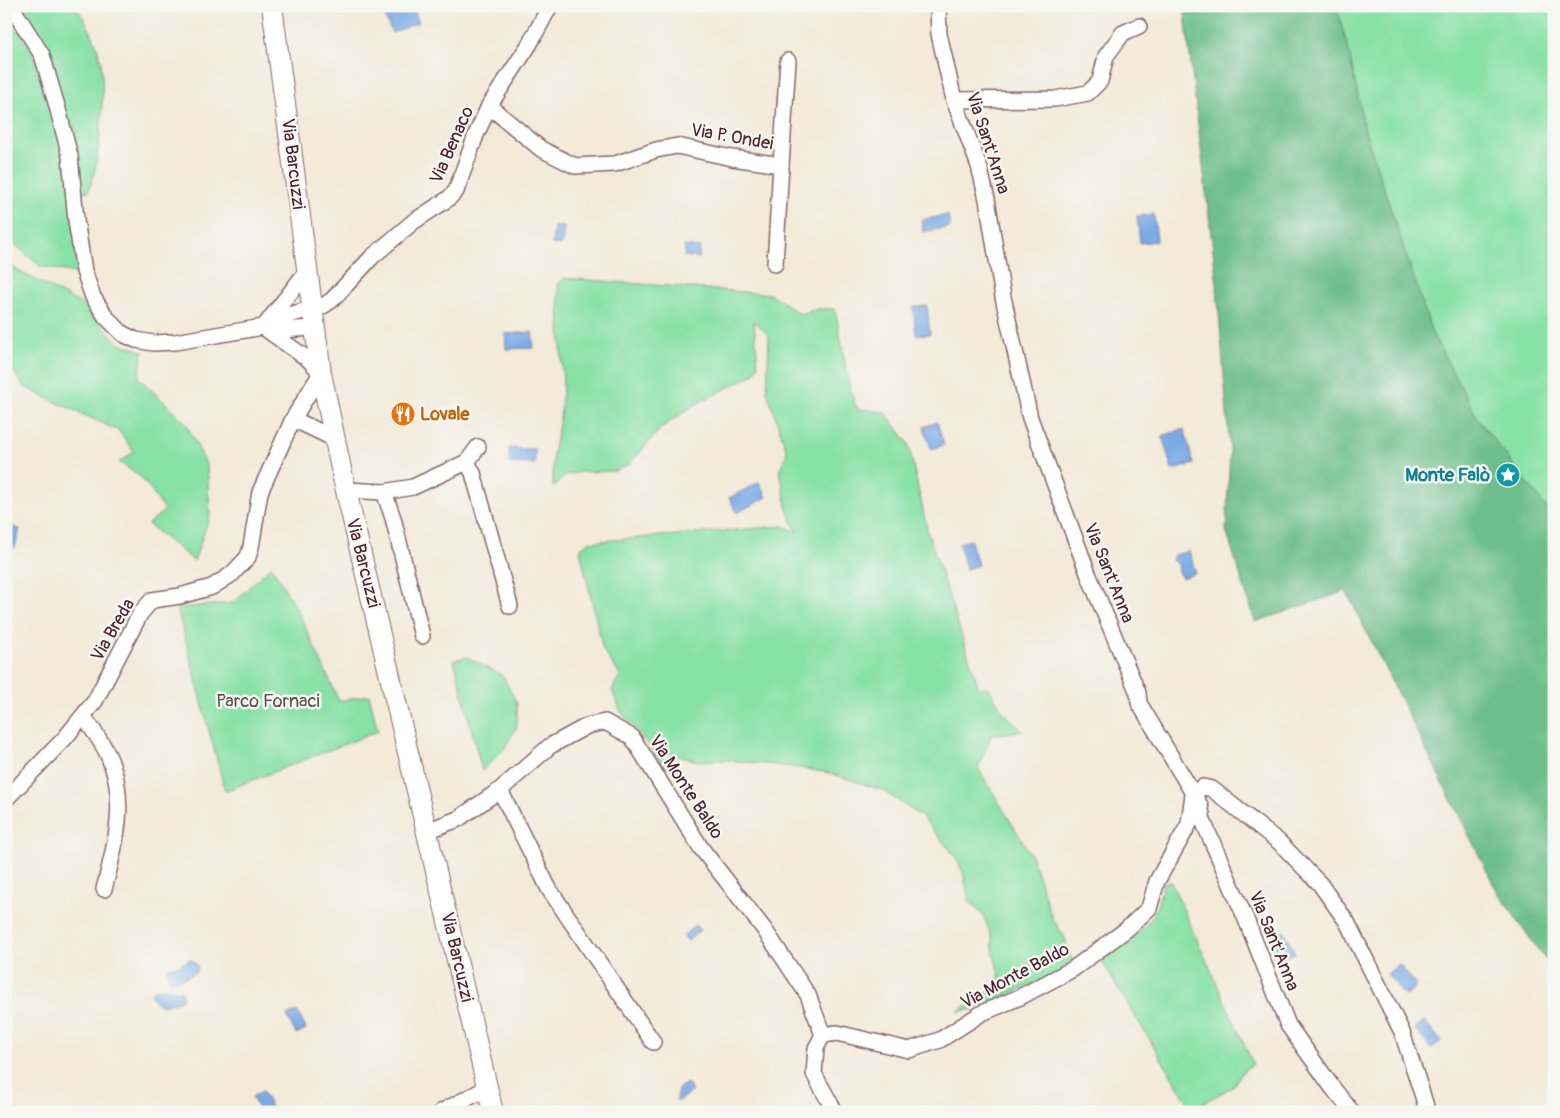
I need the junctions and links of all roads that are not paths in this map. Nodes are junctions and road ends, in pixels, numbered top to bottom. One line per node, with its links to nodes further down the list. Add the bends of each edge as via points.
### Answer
1 (272, 6): 11 (street, Via Barcuzzi)
2 (550, 6): 8 (street, Via Benaco)
3 (938, 6): 7 (street, Via Sant'Anna, via 939,34)
4 (6, 7): 13 (street, via 15,12 42,56 70,156 84,271 93,297 106,317 123,334 153,343)
5 (1140, 26): 7 (street, via 1123,33 1106,56 1100,81 1088,92 1055,99)
6 (788, 61): 9 (street, Via P. Ondei)
7 (954, 100): 26 (street, Via Sant'Anna, via 988,198 1003,297 1030,418 1088,576 1138,693 1138,703)
8 (489, 106): 9 (street, Via P. Ondei, via 540,149 575,166 614,164 677,146); 12 (street, Via Benaco, via 456,191 372,257 332,300)
9 (781, 164): 10 (street, Via P. Ondei)
10 (774, 264)
11 (307, 271): 12 (street, Via Barcuzzi); 13 (street)
12 (312, 308): 13 (street, Via Benaco, via 277,318); 14 (street, Via Barcuzzi)
13 (263, 327): 14 (street, via 280,330); 15 (street, via 309,360)
14 (316, 328): 15 (street, Via Barcuzzi)
15 (321, 373): 16 (street, Via Breda); 17 (street, Via Barcuzzi)
16 (293, 419): 17 (street); 24 (street, Via Breda, via 260,492 248,558 212,587 152,600 140,614 95,701)
17 (335, 439): 20 (street, Via Barcuzzi)
18 (478, 447): 19 (street)
19 (467, 462): 21 (street, via 412,487); 22 (street, via 473,472)
20 (346, 490): 21 (street); 28 (street, Via Barcuzzi)
21 (384, 492): 23 (street)
22 (510, 606)
23 (422, 636)
24 (83, 716): 27 (street, Via Breda); 29 (street, via 106,750 118,786 118,826)
25 (500, 790): 28 (street, Via Monte Baldo, via 458,819); 30 (street, Via Monte Baldo, via 550,746 587,726 605,722 632,737 701,848 764,929 808,995); 31 (street, via 549,889)
26 (1193, 792): 30 (street, Via Monte Baldo, via 1189,824 1157,881 1150,908 1072,969 982,1013 940,1040 910,1050 837,1033); 33 (street, via 1203,787 1212,789 1279,842 1320,884 1346,922 1402,1032); 37 (street, Via Sant'Anna, via 1288,1025)
27 (6, 799)
28 (428, 831): 32 (street, Via Barcuzzi)
29 (104, 889)
30 (823, 1035): 36 (street, via 816,1048 814,1074)
31 (654, 1042)
32 (488, 1088): 34 (street); 35 (street, Via Barcuzzi)
33 (1426, 1106)
34 (441, 1112)
35 (493, 1112)
36 (835, 1112)
37 (1352, 1112)

